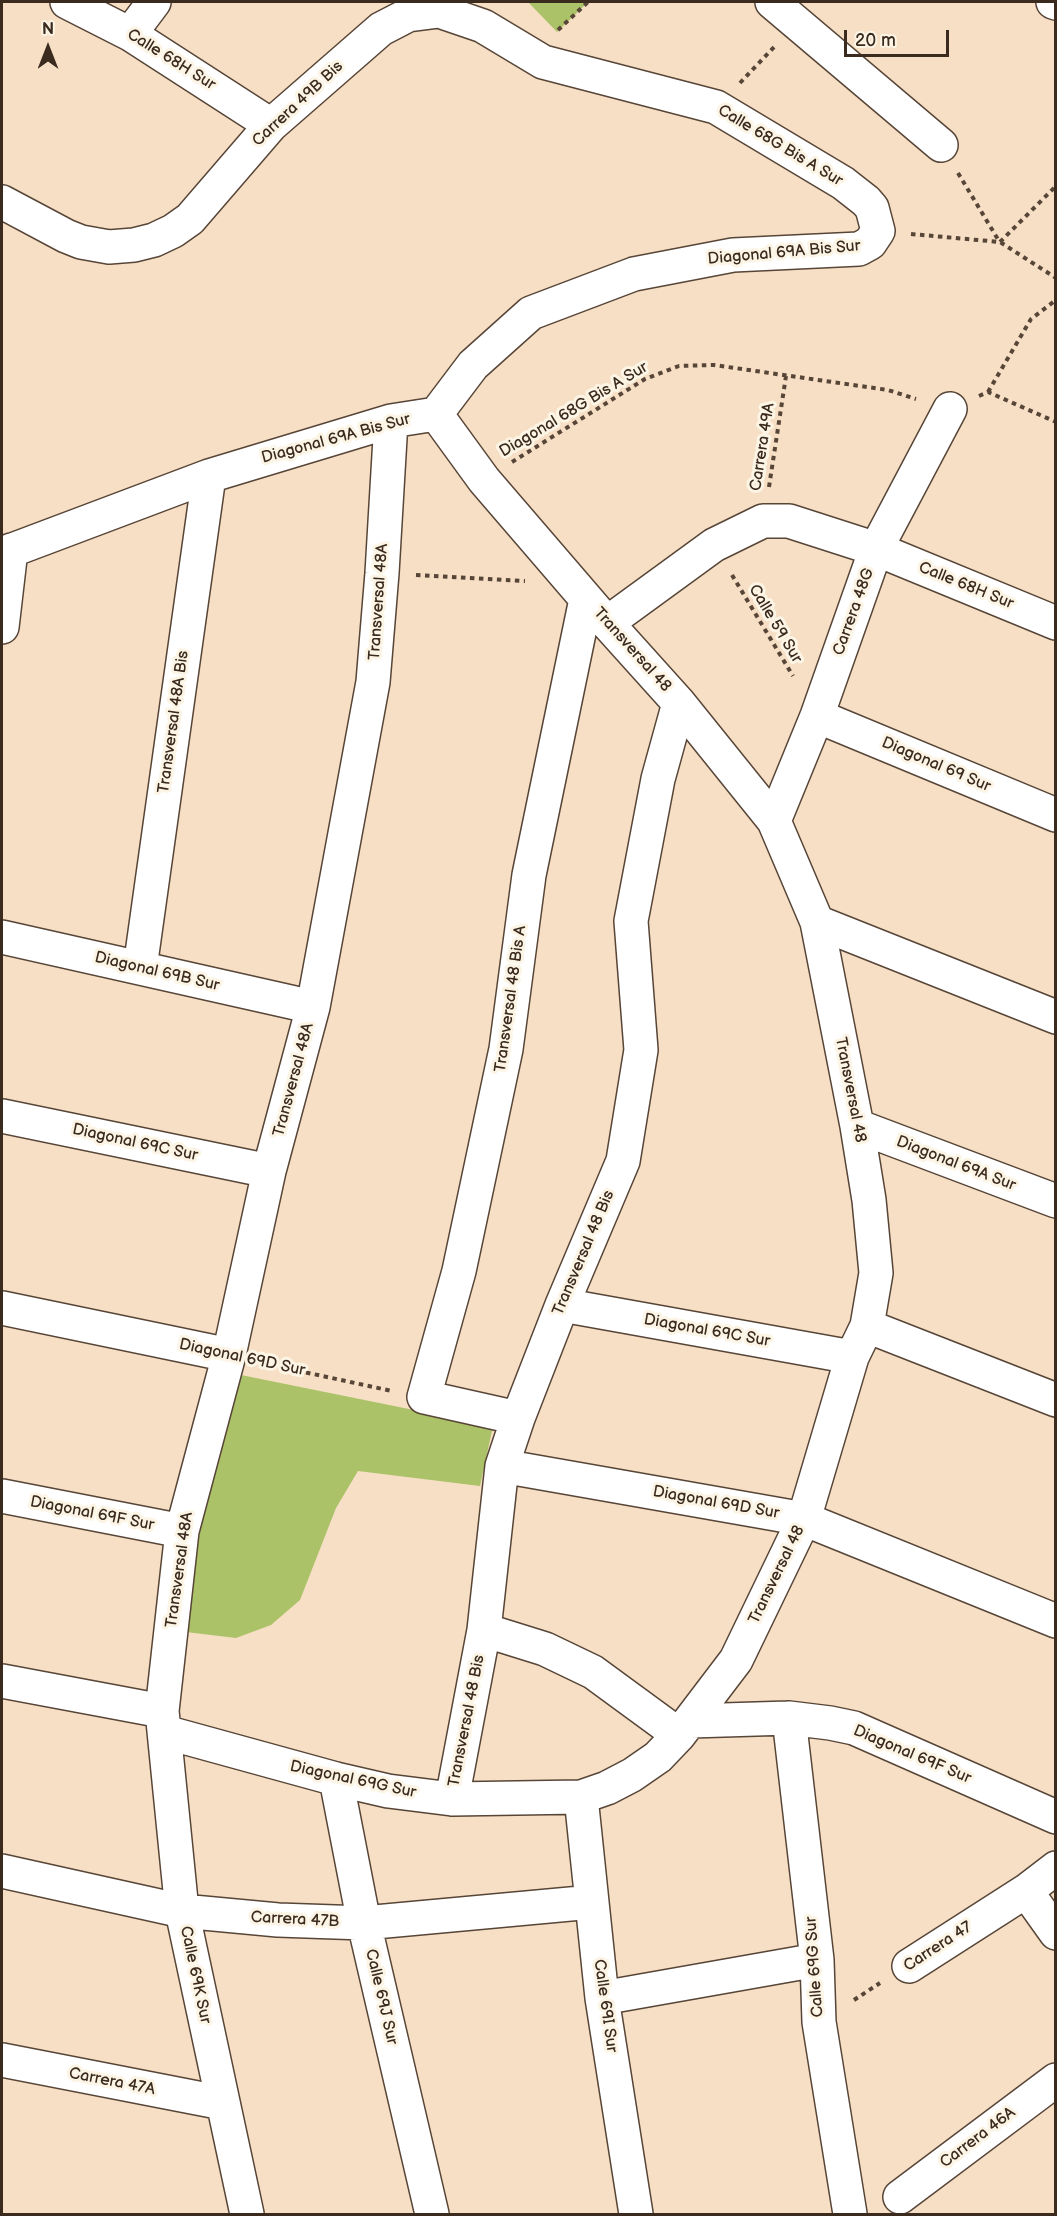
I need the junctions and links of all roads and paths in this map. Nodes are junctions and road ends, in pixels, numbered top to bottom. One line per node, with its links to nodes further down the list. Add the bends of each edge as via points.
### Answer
1 (66, 2): 6 (street, Calle 68H Sur)
2 (154, 2): 6 (street)
3 (772, 2): 4 (street)
4 (798, 23): 7 (path); 9 (street)
5 (483, 26): 7 (street, Calle 68G Bis A Sur, via 543,62); 8 (street, Carrera 49B Bis, via 440,11 408,15 381,29)
6 (130, 34): 8 (street, Calle 68H Sur)
7 (716, 106): 12 (street, Calle 68G Bis A Sur, via 843,183 872,208)
8 (272, 124): 11 (street, Carrera 49B Bis, via 190,219 173,231 134,245 109,247 81,242)
9 (941, 145): 13 (path)
10 (1056, 186): 13 (path)
11 (2, 202)
12 (878, 231): 13 (path); 19 (street, Diagonal 69A Bis Sur, via 870,243 859,249 733,255 634,274 531,313 473,365)
13 (1000, 242): 14 (path)
14 (1056, 278)
15 (1056, 300): 17 (path, via 1031,319)
16 (786, 376): 18 (path, Diagonal 68G Bis A Sur, via 888,390); 23 (path, Diagonal 68G Bis A Sur, via 714,365 679,366 645,379); 24 (path, Carrera 49A)
17 (988, 392): 18 (path); 21 (path)
18 (950, 409): 26 (street, Carrera 48G)
19 (436, 414): 20 (street, Diagonal 69A Bis Sur); 23 (street, Transversal 48)
20 (391, 421): 22 (street, Diagonal 69A Bis Sur); 28 (street, Transversal 48A)
21 (1056, 422)
22 (209, 476): 27 (street, Diagonal 69A Bis Sur); 39 (street, Transversal 48A Bis)
23 (484, 480): 29 (street, Transversal 48)
24 (763, 521): 25 (street); 26 (street, Calle 68H Sur, via 789,521)
25 (714, 545): 30 (street); 34 (path, Calle 59 Sur)
26 (876, 549): 31 (street, Calle 68H Sur); 34 (street, Carrera 48G)
27 (6, 552): 32 (street)
28 (382, 573): 29 (path); 40 (street, Transversal 48A, via 373,682)
29 (580, 592): 30 (street, Transversal 48); 51 (street, Transversal 48 Bis A, via 529,875 506,1049 459,1271)
30 (607, 623): 33 (street, Transversal 48)
31 (1056, 623)
32 (2, 627)
33 (679, 703): 36 (street, Transversal 48); 46 (street, Transversal 48 Bis, via 658,779 631,921 641,1050 623,1161)
34 (817, 716): 35 (street, Diagonal 69 Sur); 36 (street, Carrera 48G)
35 (1056, 815)
36 (774, 821): 37 (street, Transversal 48)
37 (817, 922): 41 (street); 43 (street, Transversal 48)
38 (2, 937): 39 (street, Diagonal 69B Sur)
39 (140, 968): 40 (street, Diagonal 69B Sur)
40 (313, 1007): 44 (street, Transversal 48A)
41 (1056, 1017)
42 (2, 1116): 44 (street, Diagonal 69C Sur)
43 (857, 1126): 45 (street, Diagonal 69A Sur); 48 (street, Transversal 48, via 876,1274)
44 (269, 1171): 49 (street, Transversal 48A)
45 (1056, 1202)
46 (562, 1305): 50 (street, Diagonal 69C Sur); 53 (street, Transversal 48 Bis)
47 (2, 1308): 49 (street, Diagonal 69D Sur)
48 (867, 1326): 50 (street, Transversal 48); 52 (street)
49 (229, 1355): 51 (path, Diagonal 69D Sur); 57 (street, Transversal 48A)
50 (852, 1357): 56 (street, Transversal 48)
51 (424, 1397): 53 (street)
52 (1056, 1400)
53 (518, 1418): 54 (street, Transversal 48 Bis)
54 (502, 1466): 56 (street, Diagonal 69D Sur); 59 (street, Transversal 48 Bis)
55 (2, 1496): 57 (street, Diagonal 69F Sur)
56 (804, 1519): 58 (street, Diagonal 69D Sur); 63 (street, Transversal 48, via 736,1660)
57 (182, 1531): 62 (street, Transversal 48A)
58 (1056, 1621)
59 (484, 1630): 63 (street, via 545,1650 593,1672); 66 (street, Transversal 48 Bis)
60 (2, 1681): 62 (street, Diagonal 69G Sur)
61 (789, 1718): 63 (street, Diagonal 69F Sur); 67 (street, Diagonal 69F Sur, via 854,1728); 75 (street, Calle 69G Sur)
62 (164, 1721): 64 (street, Diagonal 69G Sur); 72 (street, Calle 69K Sur)
63 (685, 1728): 65 (street, Transversal 48, via 658,1757 633,1775)
64 (336, 1779): 66 (street, Diagonal 69G Sur); 73 (street, Calle 69J Sur)
65 (580, 1797): 66 (street, Diagonal 69G Sur); 71 (street, Calle 69I Sur)
66 (452, 1799)
67 (1056, 1817)
68 (1056, 1868): 70 (street, Carrera 47)
69 (2, 1871): 72 (street, Carrera 47B)
70 (1026, 1891): 74 (street); 76 (street, Carrera 47)
71 (592, 1902): 73 (street, Carrera 47B); 77 (street, Calle 69I Sur)
72 (182, 1911): 73 (street, Carrera 47B); 81 (street, Calle 69K Sur)
73 (364, 1923): 84 (street, Calle 69J Sur)
74 (1056, 1933)
75 (817, 1960): 77 (street); 78 (street, Calle 69G Sur)
76 (909, 1966): 78 (path, Carrera 47)
77 (602, 1998): 85 (street, Calle 69I Sur)
78 (819, 2022): 86 (street, Calle 69G Sur)
79 (2, 2060): 81 (street, Carrera 47A)
80 (1056, 2080): 82 (street, Carrera 46A)
81 (223, 2103): 83 (street, Calle 69K Sur)
82 (900, 2197)
83 (247, 2214)
84 (432, 2214)
85 (636, 2214)
86 (850, 2214)

